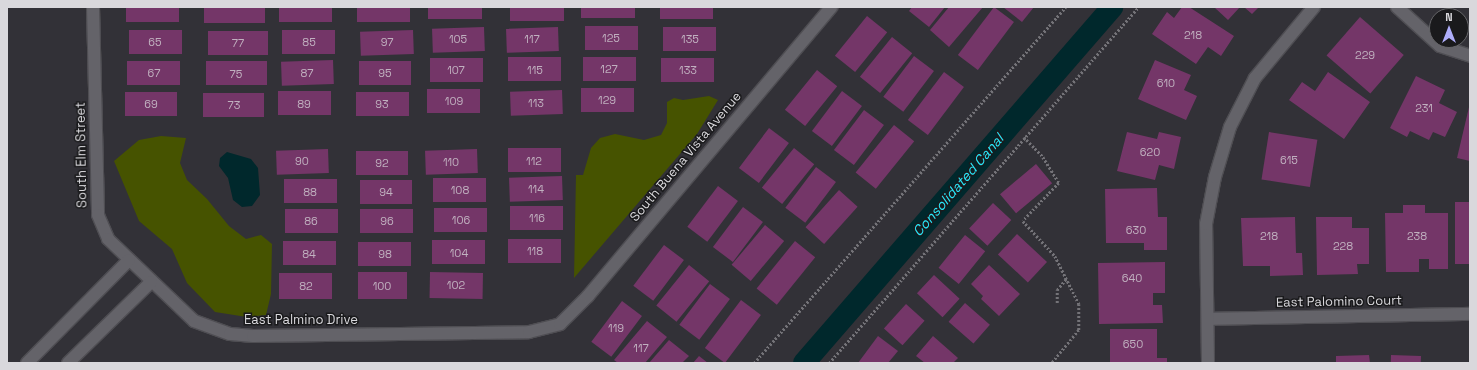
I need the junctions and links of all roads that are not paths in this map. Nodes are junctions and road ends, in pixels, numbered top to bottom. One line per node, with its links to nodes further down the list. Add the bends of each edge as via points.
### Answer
1 (93, 7): 6 (street, South Elm Street, via 98,215 108,239)
2 (831, 7): 10 (street, South Buena Vista Avenue, via 588,296)
3 (1314, 7): 9 (street, via 1255,78 1230,127 1215,177 1206,224)
4 (1397, 7): 5 (street, via 1440,46)
5 (1470, 56)
6 (129, 260): 7 (street, South Elm Street); 11 (street)
7 (151, 282): 10 (street, East Palmino Drive, via 194,321 230,334 253,336 530,332); 12 (street)
8 (1470, 314): 9 (street, East Palomino Court)
9 (1208, 319): 13 (street)
10 (560, 324)
11 (26, 363)
12 (68, 363)
13 (1208, 363)

